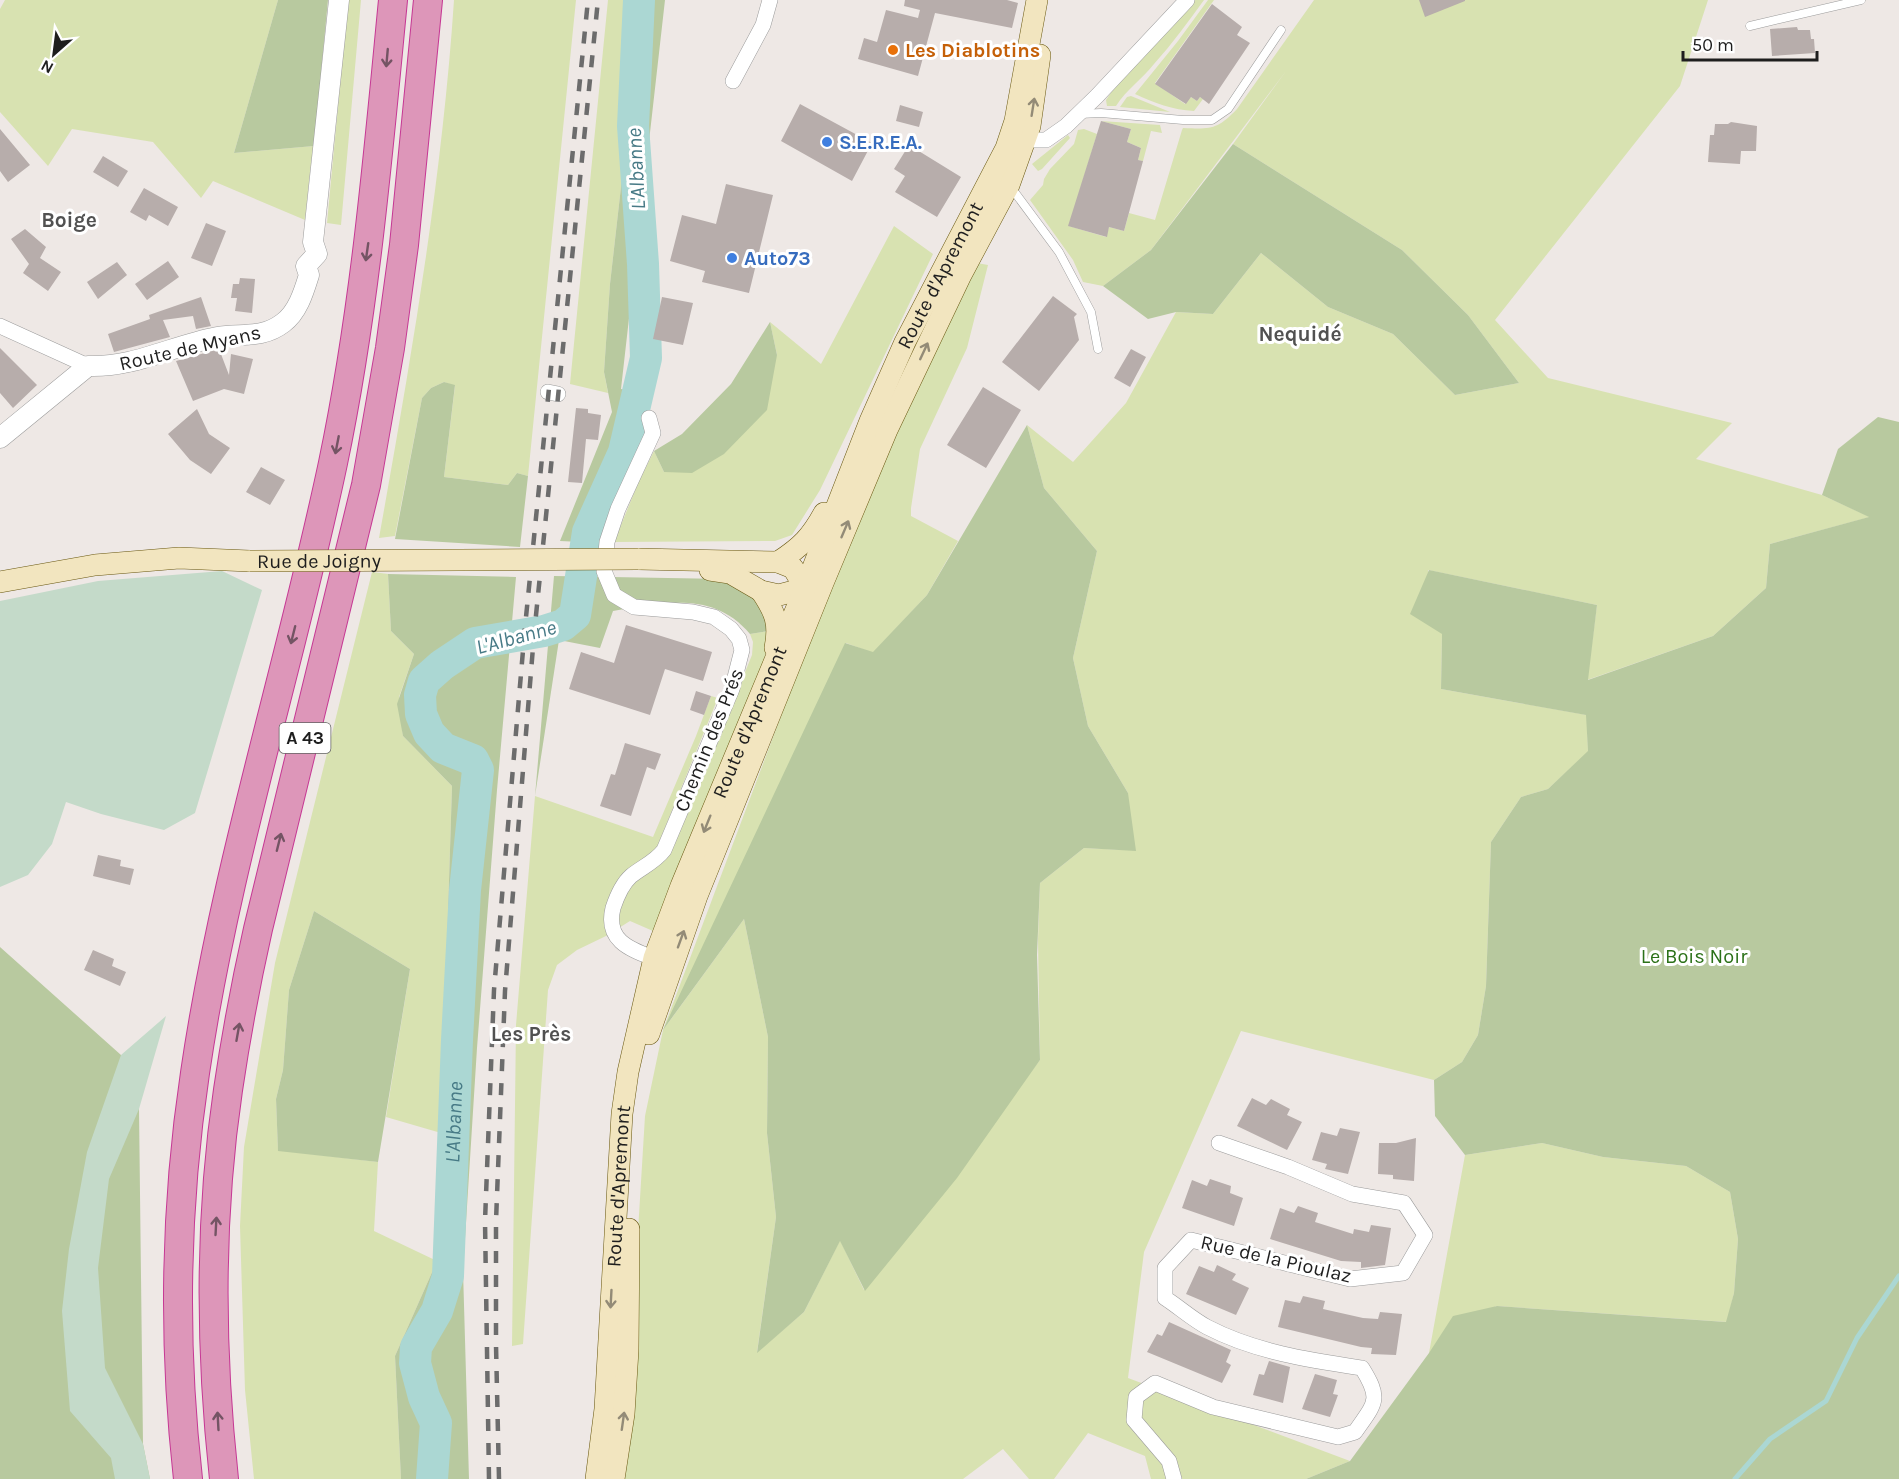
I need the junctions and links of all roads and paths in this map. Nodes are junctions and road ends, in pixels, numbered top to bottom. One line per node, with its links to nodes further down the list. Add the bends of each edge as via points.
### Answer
1 (339, 0): 17 (street, Route de Myans, via 313,242 317,254 306,266 309,275 300,301 285,322 259,335 218,337 109,367)
2 (393, 0): 30 (highway, A 43, one-way to 30, via 369,239 345,401 306,580 234,870 195,1074 182,1200 179,1282)
3 (428, 0): 31 (highway, A 43, one-way to 3, via 214,1296 220,1161 228,1091 258,929 366,485 404,245)
4 (770, 0): 11 (street, via 763,25)
5 (1037, 0): 13 (main road, Route d'Apremont, via 1015,121)
6 (1048, 0): 13 (main road, Route d'Apremont, one-way to 6, via 1035,91)
7 (1187, 0): 12 (street)
8 (1861, 0): 9 (lane)
9 (1750, 26)
10 (1281, 30): 12 (lane, via 1228,109 1212,120)
11 (733, 81)
12 (1078, 114): 13 (street, via 1046,140)
13 (1017, 138): 14 (main road, Route d'Apremont); 19 (main road, Route d'Apremont, via 1006,148 905,342)
14 (1009, 185): 16 (lane, via 1059,252 1091,312); 25 (main road, Route d'Apremont, one-way to 14, via 961,275)
15 (0, 326): 17 (street)
16 (1098, 349)
17 (88, 366): 20 (street)
18 (649, 418): 27 (street, Chemin des Prés, via 652,433 618,509 607,542 604,571 614,595 634,607 714,617 731,628 742,650 732,689 664,850 622,885 615,903 612,929 619,941)
19 (870, 421): 22 (main road, via 813,534); 25 (main road, Route d'Apremont)
20 (0, 438)
21 (638, 559): 22 (main road, Rue de Joigny); 23 (main road, Rue de Joigny, bridge, via 178,558 96,564); 24 (main road, Rue de Joigny, via 730,573)
22 (778, 562): 25 (main road, via 793,568)
23 (0, 582)
24 (761, 591): 25 (main road, Rue de Joigny, via 779,595); 26 (main road, via 774,609 778,632)
25 (814, 592): 26 (main road, Route d'Apremont); 27 (main road, Route d'Apremont, one-way to 25, via 710,864)
26 (770, 672): 27 (main road, Route d'Apremont, one-way to 27, via 681,886)
27 (663, 962): 29 (main road, Route d'Apremont, via 634,1119)
28 (1219, 1143): 34 (street, Rue de la Pioulaz, via 1352,1194 1404,1203 1425,1235 1403,1273 1350,1280 1191,1240 1165,1268 1166,1298 1206,1326 1251,1345 1362,1368 1374,1388 1374,1405 1355,1432 1338,1437 1213,1407 1155,1383 1136,1397 1134,1420 1169,1461)
29 (616, 1384): 32 (main road, Route d'Apremont, via 606,1409); 33 (main road, Route d'Apremont, one-way to 29, via 624,1414)
30 (188, 1479)
31 (224, 1479)
32 (596, 1479)
33 (614, 1479)
34 (1174, 1479)

